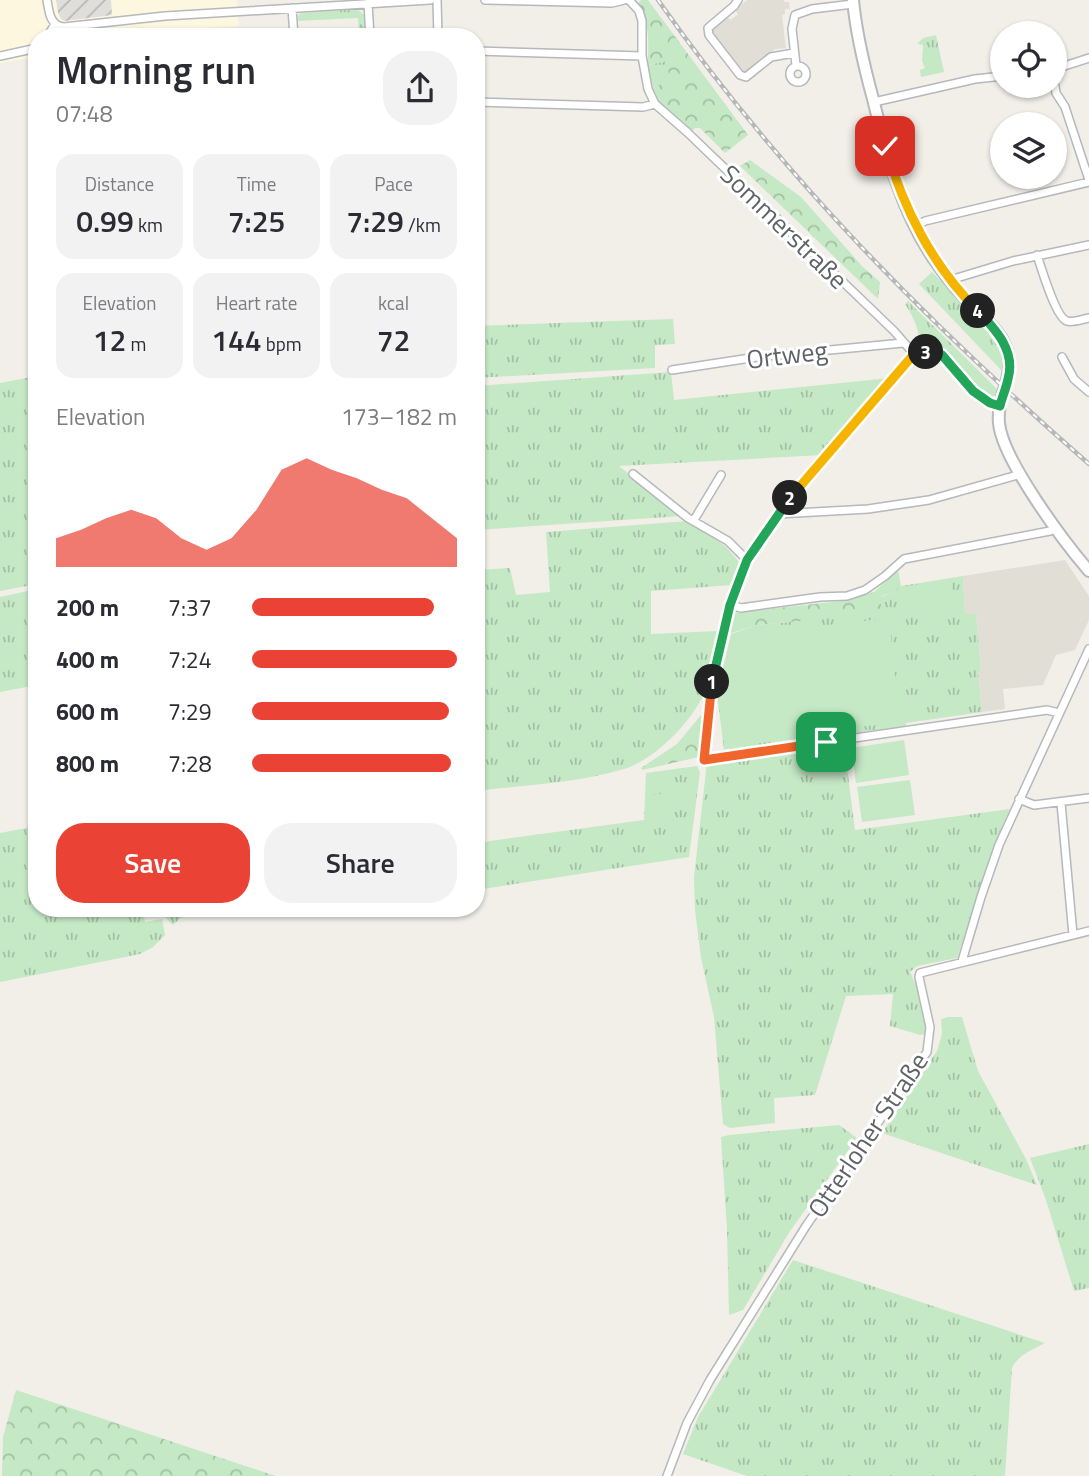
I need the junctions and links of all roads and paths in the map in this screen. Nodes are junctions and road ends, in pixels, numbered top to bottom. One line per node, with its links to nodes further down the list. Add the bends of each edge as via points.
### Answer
1 (47, 0): 11 (street)
2 (430, 0): 9 (street)
3 (437, 0): 15 (street)
4 (485, 0): 5 (street)
5 (627, 0): 20 (street, Sommerstraße, via 642,21)
6 (738, 0): 18 (street, via 708,28 730,65 743,77 772,57)
7 (853, 2): 18 (street, via 796,13 792,22); 27 (main road)
8 (334, 3): 9 (street); 10 (street)
9 (368, 3): 14 (street)
10 (292, 8): 11 (street); 13 (street)
11 (55, 24): 12 (street)
12 (53, 28)
13 (293, 28)
14 (369, 28)
15 (438, 28)
16 (28, 50): 19 (street)
17 (485, 51): 20 (street)
18 (794, 53): 22 (street)
19 (0, 56)
20 (642, 56): 28 (street, Sommerstraße, via 645,82)
21 (1089, 58): 23 (street)
22 (796, 65)
23 (1067, 65)
24 (990, 77): 27 (street)
25 (1059, 98): 29 (street)
26 (485, 102): 28 (street)
27 (874, 102): 30 (main road, via 901,196)
28 (655, 104): 35 (street, Sommerstraße)
29 (1089, 181): 30 (street)
30 (916, 226): 33 (main road)
31 (1089, 245): 32 (street)
32 (1037, 255): 33 (street); 34 (street, via 1053,302 1065,320)
33 (950, 280): 40 (main road, via 994,327 1009,354 1009,377)
34 (1089, 318)
35 (903, 342): 36 (street, Sommerstraße); 38 (street, Ortweg)
36 (914, 354): 40 (street, via 942,355 973,391); 44 (street)
37 (1062, 357): 39 (street, via 1074,379)
38 (672, 370)
39 (1089, 392)
40 (1000, 406): 42 (main road, via 1000,432)
41 (633, 474): 45 (street)
42 (1021, 474): 44 (street, via 929,500); 46 (main road)
43 (721, 475): 45 (street)
44 (778, 514): 47 (street)
45 (694, 520): 47 (street, via 728,541)
46 (1056, 527): 48 (main road); 49 (street, via 904,559 865,590 847,596 741,608)
47 (747, 560): 49 (street)
48 (1089, 571)
49 (730, 605): 51 (street, via 711,686 704,760 1040,711)
50 (1089, 649): 51 (street)
51 (1059, 713): 53 (street)
52 (1089, 797): 54 (street)
53 (1019, 799): 54 (street, via 1034,805); 57 (street)
54 (1061, 803): 56 (street)
55 (1089, 931): 56 (street)
56 (1073, 935): 57 (street)
57 (962, 961): 58 (street, Otterloher Straße, via 920,973 930,1027 927,1052 806,1226 724,1357 687,1423)
58 (667, 1476)

